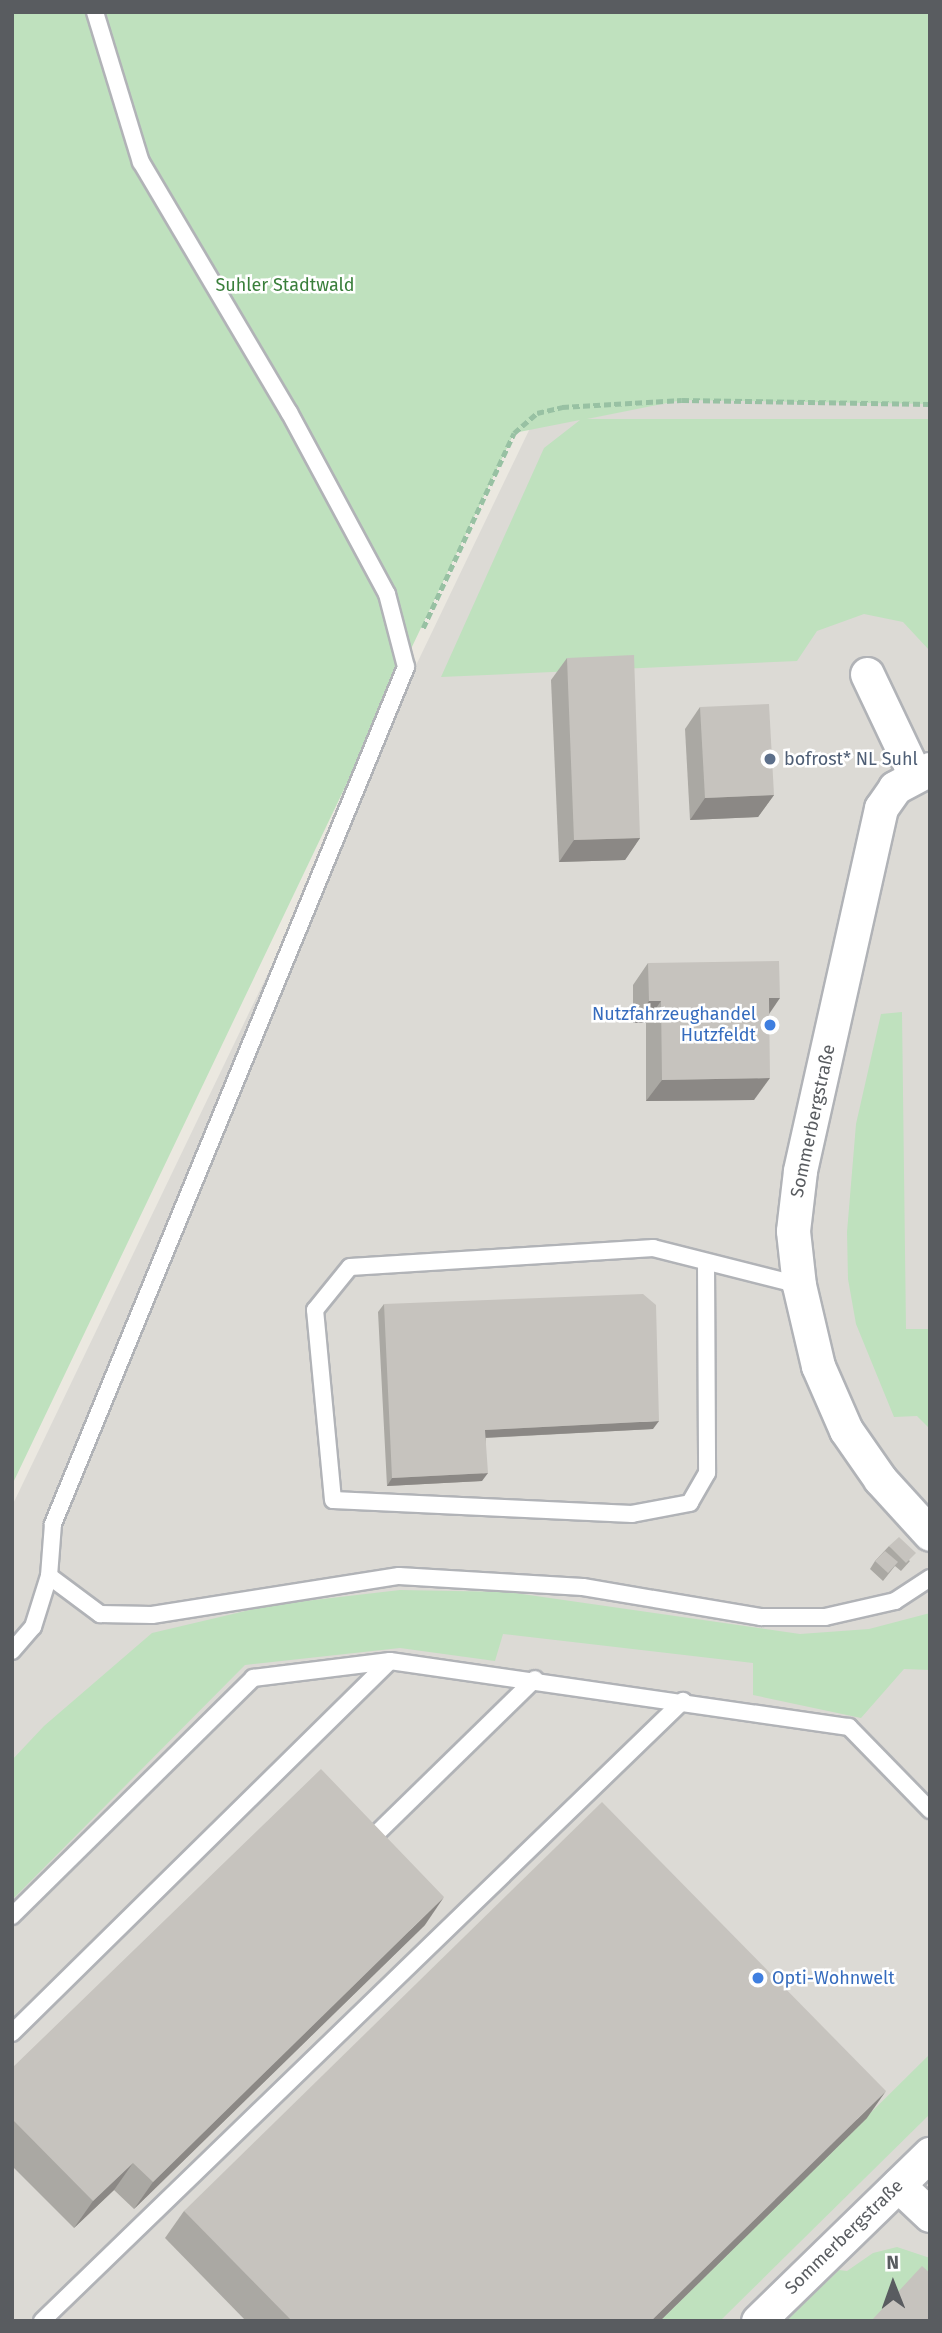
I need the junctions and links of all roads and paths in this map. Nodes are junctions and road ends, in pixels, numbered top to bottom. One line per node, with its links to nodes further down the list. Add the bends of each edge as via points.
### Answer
1 (95, 12): 3 (lane, via 141,162 289,412 387,594)
2 (930, 404): 3 (path, via 682,400 562,407 537,414 513,433)
3 (405, 667): 9 (lane, via 53,1524)
4 (867, 674): 5 (street, Sommerbergstraße)
5 (923, 772): 7 (street, Sommerbergstraße, via 895,788 881,808 800,1171 793,1231)
6 (706, 1263): 6 (lane, via 653,1248 349,1267 315,1310 333,1500 632,1514 690,1503 707,1473); 7 (lane)
7 (799, 1285): 8 (street, Sommerbergstraße, via 818,1366 846,1430 880,1479)
8 (930, 1534)
9 (49, 1576): 10 (lane, via 100,1614 152,1615 399,1576 583,1587 761,1617 825,1617 895,1601); 11 (lane, via 33,1626)
10 (930, 1578)
11 (12, 1651)
12 (390, 1661): 13 (lane); 17 (lane, via 253,1678); 18 (lane)
13 (534, 1679): 14 (lane); 16 (lane)
14 (683, 1701): 15 (lane, via 849,1727); 22 (lane)
15 (930, 1810)
16 (363, 1847)
17 (12, 1916)
18 (12, 2033)
19 (930, 2154): 20 (street, Sommerbergstraße)
20 (898, 2185): 21 (street); 23 (street, Sommerbergstraße)
21 (930, 2215)
22 (42, 2321)
23 (758, 2321)

